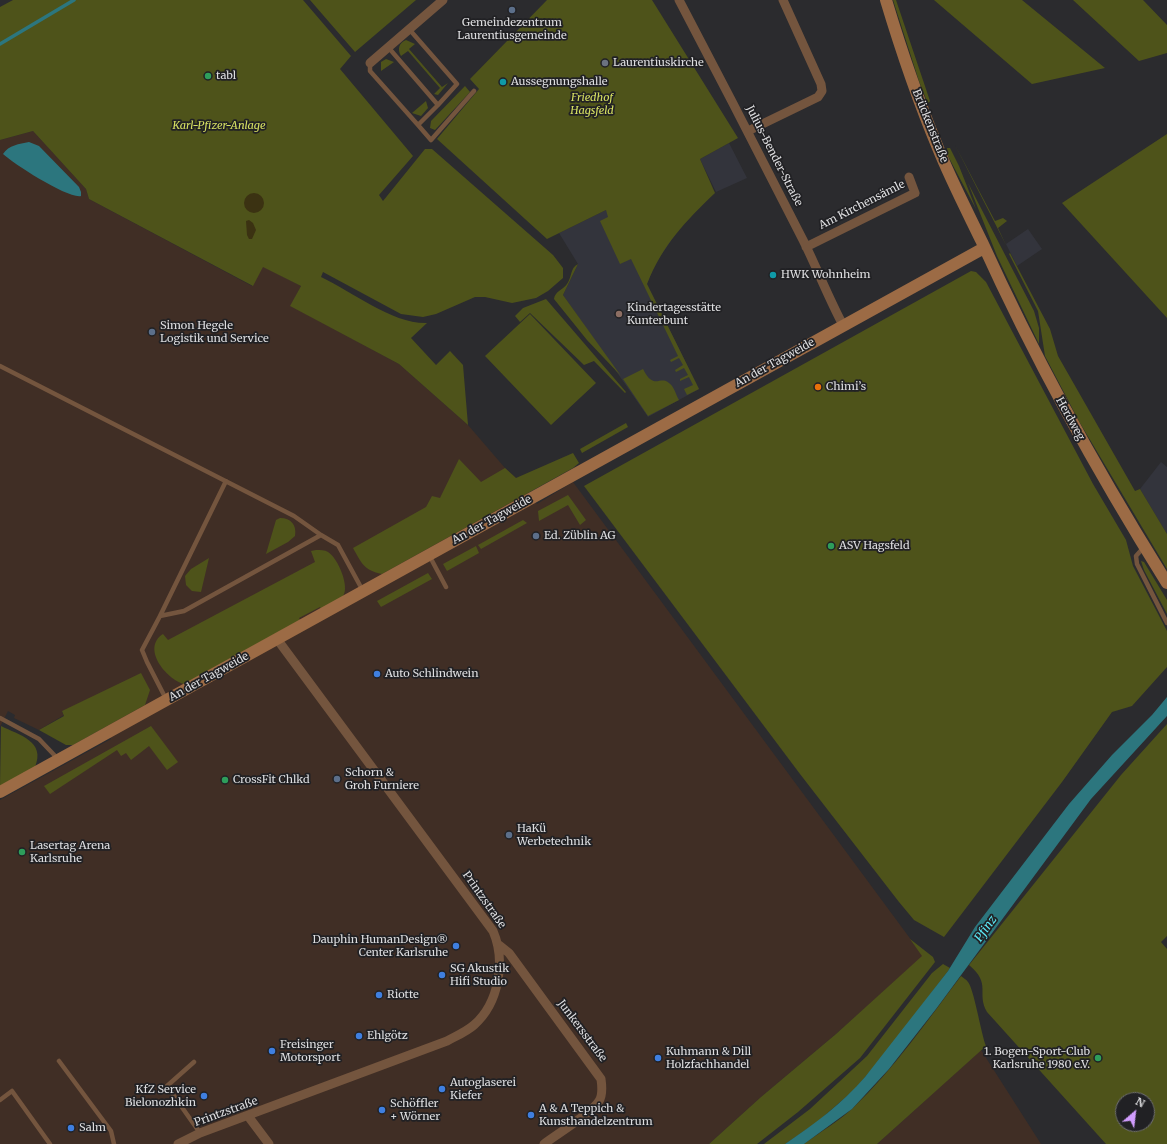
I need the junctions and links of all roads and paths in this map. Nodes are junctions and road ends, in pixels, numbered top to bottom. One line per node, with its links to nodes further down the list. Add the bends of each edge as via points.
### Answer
1 (443, 0): 5 (street)
2 (679, 0): 11 (street, Julius-Bender-Straße)
3 (783, 0): 11 (street, via 822,84 822,91 818,97)
4 (886, 0): 14 (main road, Brückenstraße, via 938,147)
5 (409, 29): 6 (street); 9 (lane, via 457,84)
6 (388, 47): 7 (street); 9 (lane)
7 (370, 63): 10 (lane, via 370,71)
8 (474, 91): 10 (lane, via 431,140)
9 (438, 105): 10 (lane)
10 (418, 125)
11 (748, 131): 13 (street, Julius-Bender-Straße)
12 (909, 177): 13 (street, Am Kirchensämle, via 915,193)
13 (806, 247): 15 (street, Julius-Bender-Straße)
14 (984, 248): 15 (main road, An der Tagweide); 19 (main road, Herdweg, via 1040,365 1089,455)
15 (843, 325): 20 (main road, An der Tagweide)
16 (0, 366): 17 (lane)
17 (226, 481): 18 (lane, via 294,516); 24 (lane)
18 (321, 534): 23 (lane, via 338,545); 24 (lane, via 184,611)
19 (1144, 547): 21 (main road, Herdweg); 25 (lane, via 1136,556 1137,564)
20 (429, 555): 22 (lane); 23 (main road, An der Tagweide)
21 (1167, 583)
22 (446, 587)
23 (364, 592): 26 (main road, An der Tagweide)
24 (160, 616): 27 (lane, via 142,650)
25 (1167, 623)
26 (277, 639): 27 (main road, An der Tagweide); 31 (street, Printzstraße, via 493,931)
27 (167, 700): 29 (main road, An der Tagweide)
28 (0, 718): 29 (lane, via 39,739)
29 (59, 760): 30 (main road, An der Tagweide)
30 (0, 792)
31 (499, 945): 35 (street, Printzstraße, via 500,969 495,992 487,1009 474,1025 447,1041); 41 (street, Junkersstraße, via 509,953 601,1079 602,1093 592,1109)
32 (59, 1061): 38 (lane, via 111,1131)
33 (194, 1062): 36 (lane, via 167,1086)
34 (0, 1100): 37 (lane, via 12,1091)
35 (248, 1116): 36 (street, Printzstraße); 40 (street)
36 (200, 1134): 39 (street, Printzstraße)
37 (50, 1144)
38 (114, 1144)
39 (178, 1144)
40 (269, 1144)
41 (544, 1144)

